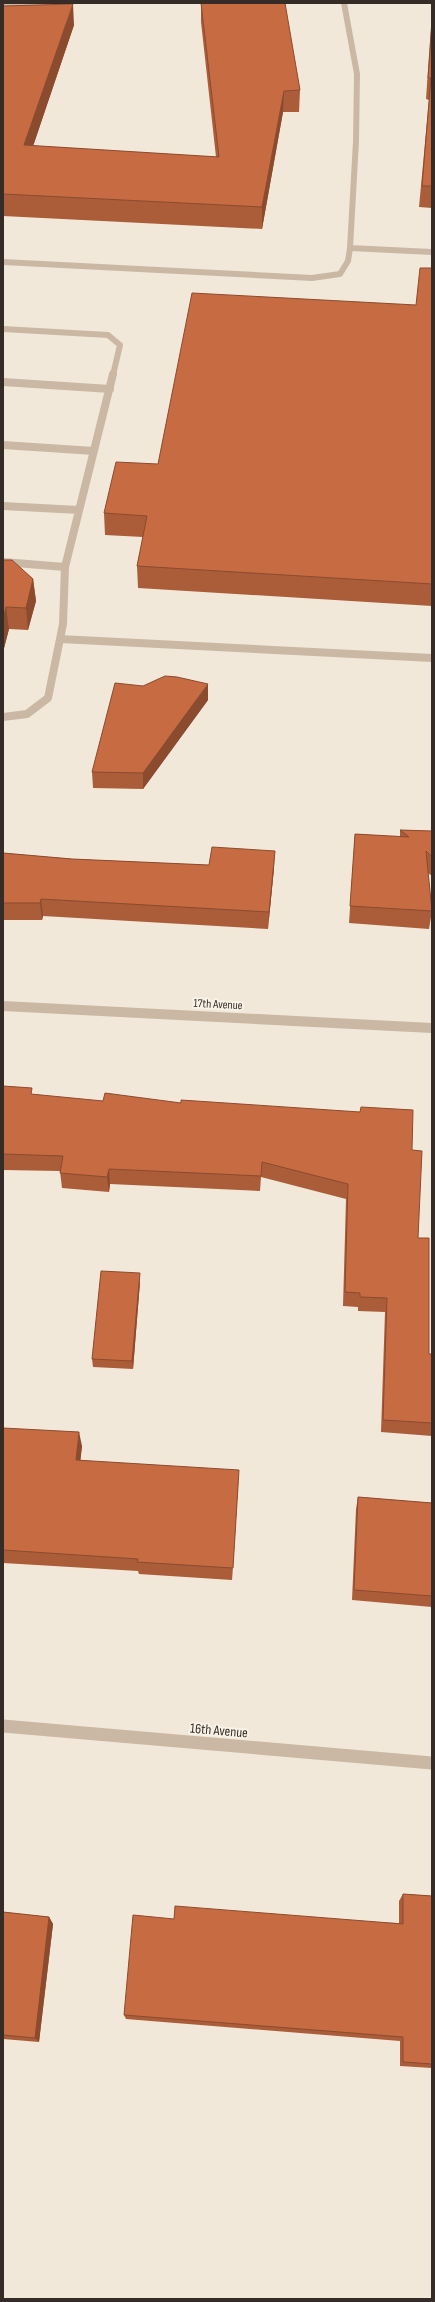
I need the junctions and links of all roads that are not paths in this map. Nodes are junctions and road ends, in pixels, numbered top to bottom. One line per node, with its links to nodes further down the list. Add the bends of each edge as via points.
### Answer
1 (46, 3): 3 (street)
2 (344, 3): 4 (street, via 357,74)
3 (3, 5)
4 (350, 248): 5 (street); 6 (street, via 348,261 340,274 312,278)
5 (432, 252)
6 (3, 262)
7 (3, 328): 9 (street, via 108,335 120,345)
8 (3, 382): 9 (street)
9 (110, 388): 11 (street)
10 (3, 445): 11 (street)
11 (94, 451): 13 (street)
12 (3, 506): 13 (street)
13 (79, 510): 15 (street)
14 (3, 562): 15 (street)
15 (65, 567): 16 (street)
16 (60, 639): 17 (street); 18 (street, via 48,698 27,714)
17 (432, 658)
18 (3, 716)
19 (3, 1006): 20 (street, 17th Avenue)
20 (432, 1028)
21 (3, 1726): 22 (street, 16th Avenue)
22 (432, 1763)

